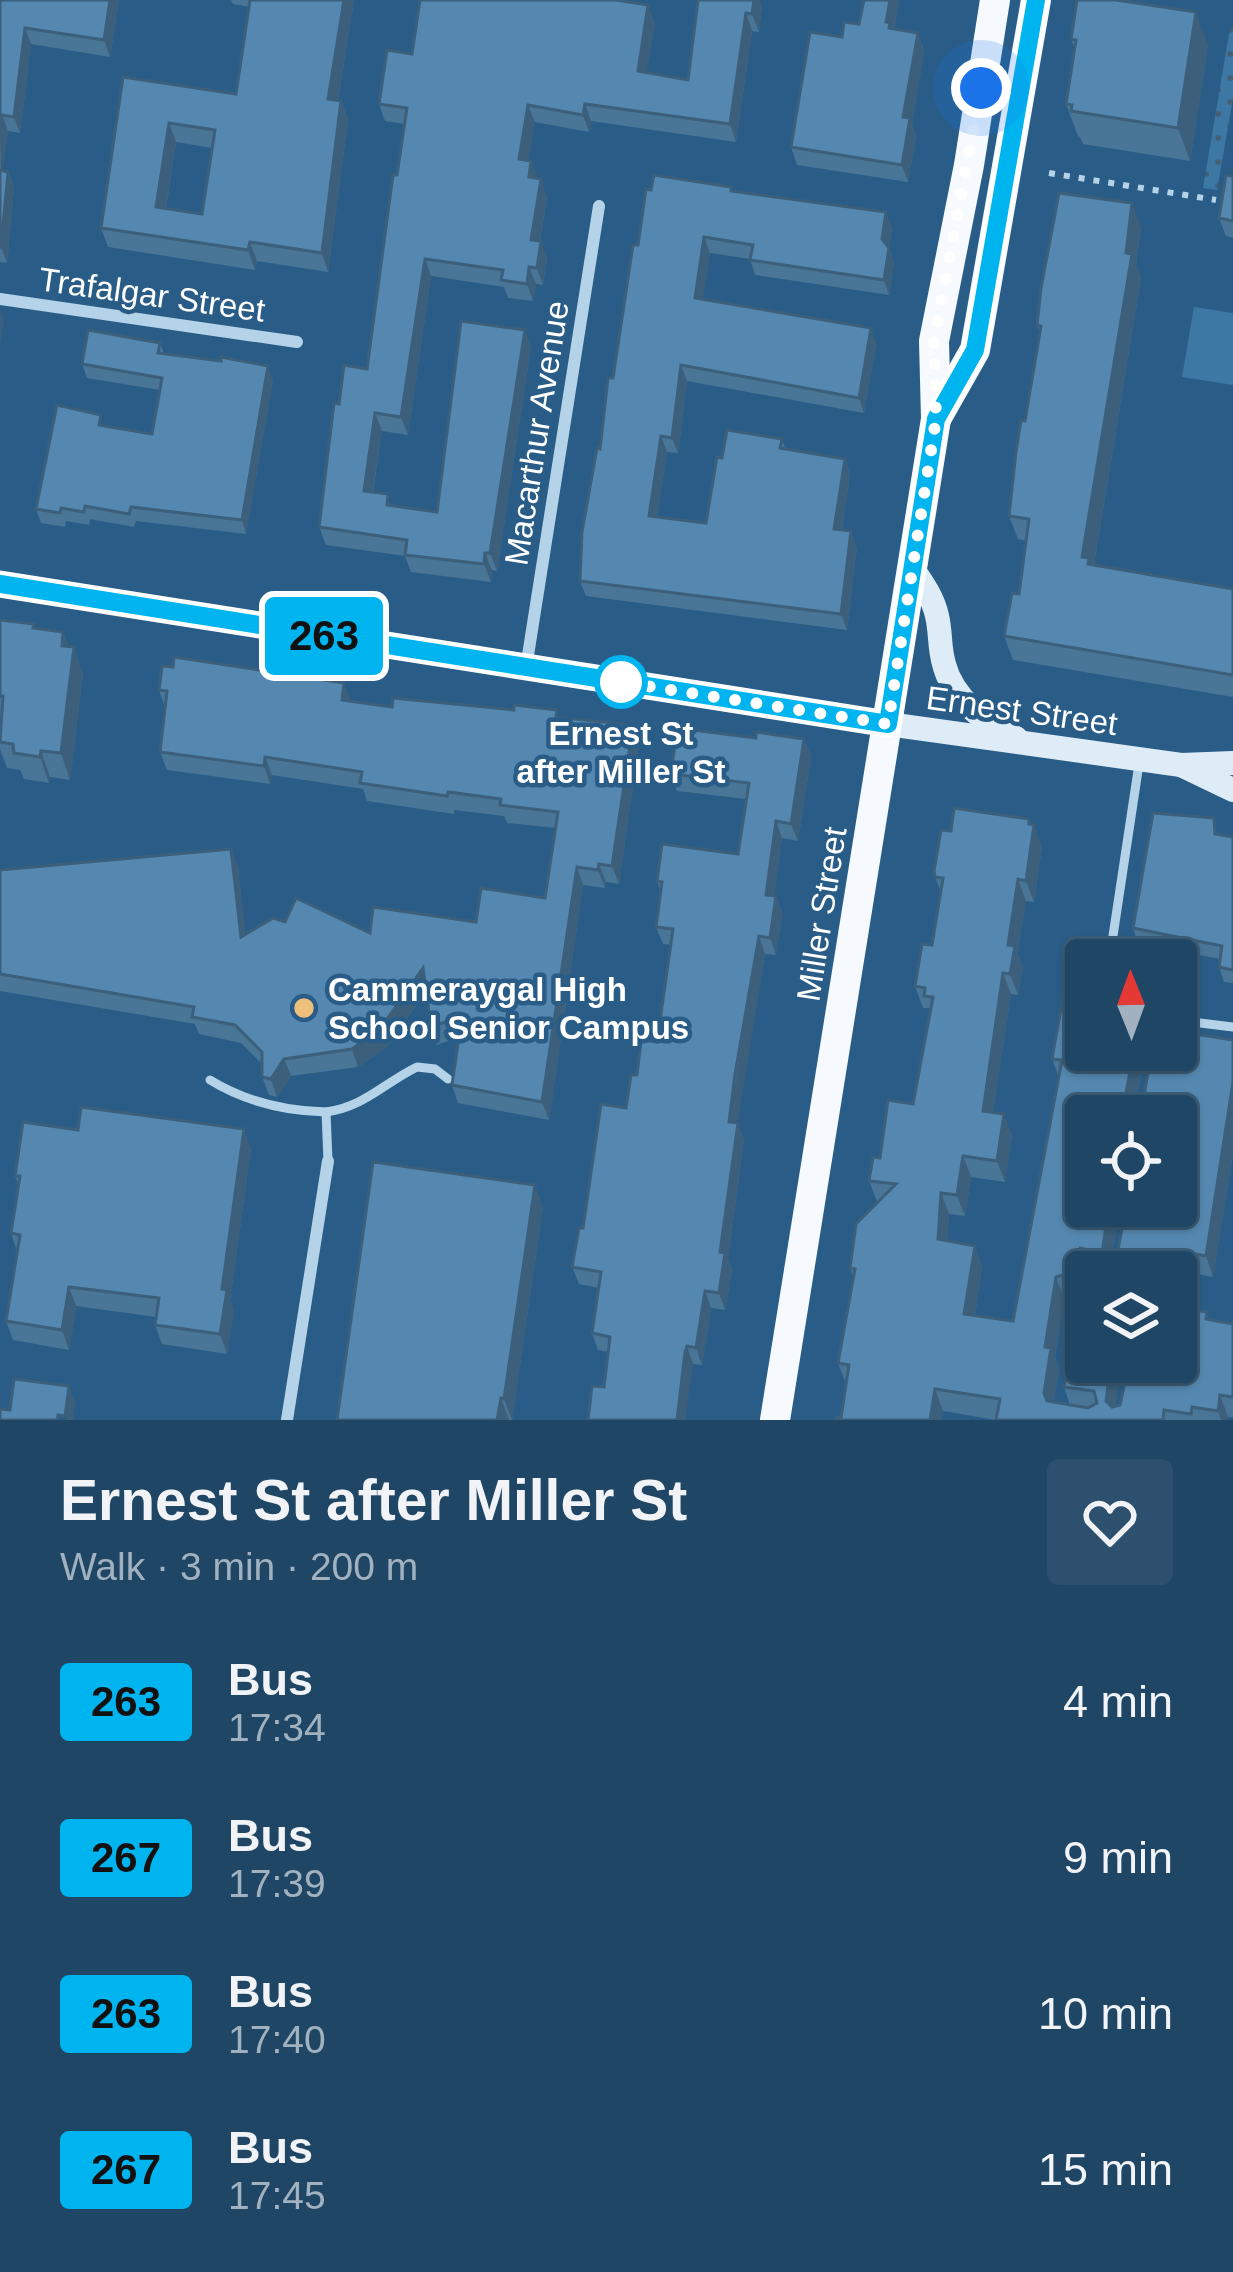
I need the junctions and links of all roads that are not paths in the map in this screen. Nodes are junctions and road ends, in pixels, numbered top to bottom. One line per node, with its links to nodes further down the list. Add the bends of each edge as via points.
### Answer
1 (995, 0): 6 (main road, Miller Street, via 934,341)
2 (1036, 0): 6 (main road, Miller Street, via 975,350)
3 (598, 206): 9 (street, Macarthur Avenue)
4 (0, 299): 5 (street, Trafalgar Street)
5 (297, 342)
6 (936, 419): 7 (main road, Miller Street)
7 (910, 565): 10 (main road, Miller Street); 11 (main road, via 938,616 953,686 987,721)
8 (0, 584): 9 (street, Ernest Street)
9 (526, 668): 10 (street, Ernest Street)
10 (888, 724): 11 (main road, Ernest Street); 24 (main road, Miller Street)
11 (1033, 745): 12 (main road, Ernest Street)
12 (1140, 759): 14 (main road, Ernest Street); 16 (lane)
13 (1233, 763): 14 (main road, Ernest Street)
14 (1181, 765): 15 (main road, Ernest Street)
15 (1233, 790)
16 (1113, 939)
17 (1197, 1023): 18 (lane)
18 (1233, 1027)
19 (448, 1079): 21 (lane, via 417,1066 373,1097)
20 (209, 1080): 21 (lane, via 272,1107)
21 (326, 1112): 22 (lane)
22 (328, 1161): 23 (street)
23 (287, 1420)
24 (776, 1420)

